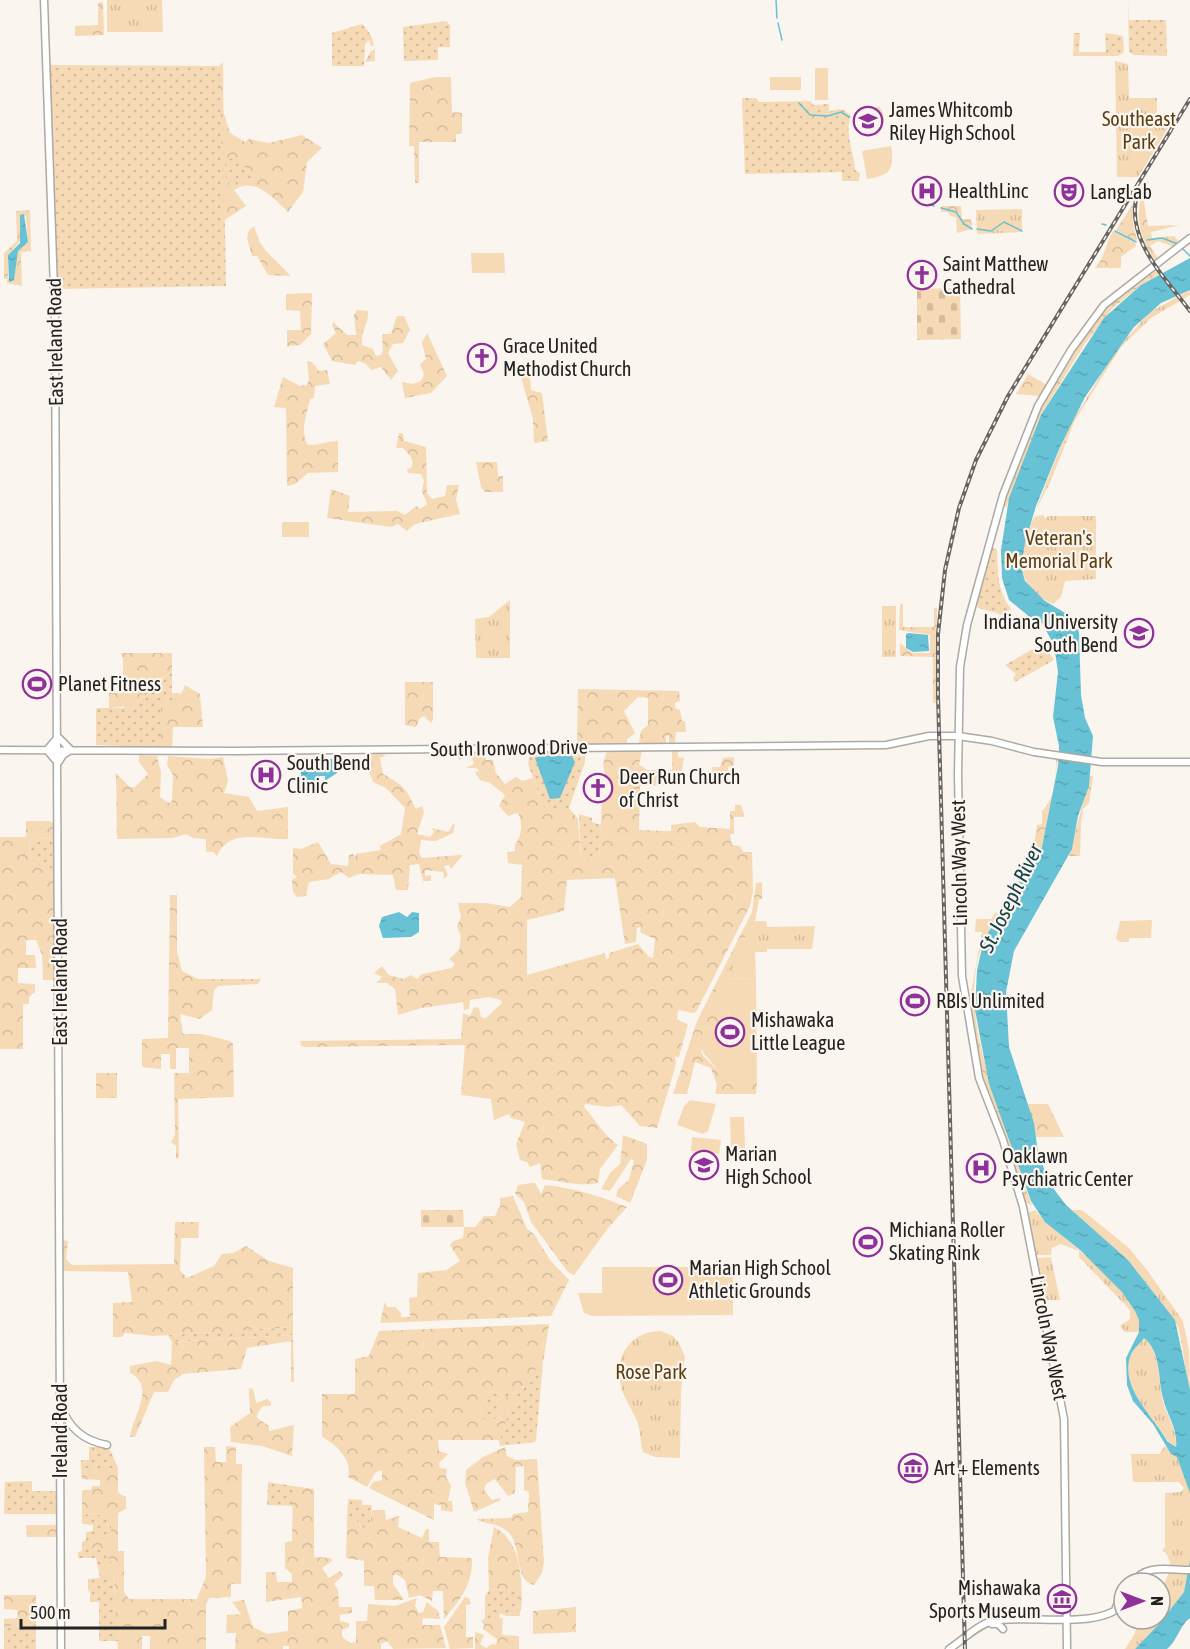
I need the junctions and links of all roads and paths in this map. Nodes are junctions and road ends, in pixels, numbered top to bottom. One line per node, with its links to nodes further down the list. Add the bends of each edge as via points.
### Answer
1 (44, 0): 5 (main road, East Ireland Road, via 55,291)
2 (1190, 238): 4 (main road, Lincoln Way West)
3 (1119, 283): 4 (main road)
4 (1131, 283): 6 (main road, Lincoln Way West, via 1108,301 1077,341 1034,412 1003,495 966,632 960,667)
5 (58, 736): 8 (main road); 9 (main road); 10 (main road)
6 (958, 736): 10 (main road, South Ironwood Drive, via 929,736 886,745); 11 (main road, South Ironwood Drive, via 1096,762); 21 (main road, Lincoln Way West, via 962,976 979,1078 1022,1203 1064,1419)
7 (2, 750): 8 (main road, South Ironwood Drive)
8 (46, 750): 9 (main road, South Ironwood Drive); 12 (main road)
9 (58, 750): 10 (main road, South Ironwood Drive); 12 (main road, East Ireland Road)
10 (71, 750): 12 (main road)
11 (1190, 762)
12 (58, 763): 13 (main road, East Ireland Road)
13 (61, 1213): 14 (main road, Ireland Road)
14 (61, 1397): 15 (main road, via 66,1416 76,1430); 24 (main road, Ireland Road)
15 (107, 1445)
16 (1161, 1570): 17 (main road); 18 (main road); 19 (main road)
17 (1186, 1570)
18 (1144, 1571)
19 (1158, 1571)
20 (1112, 1611): 21 (main road, via 1099,1617)
21 (1066, 1618): 22 (main road); 27 (main road, Lincoln Way West)
22 (997, 1622): 23 (main road); 25 (main road, via 988,1623); 26 (main road)
23 (1003, 1629)
24 (60, 1649)
25 (950, 1649)
26 (954, 1649)
27 (1067, 1649)

